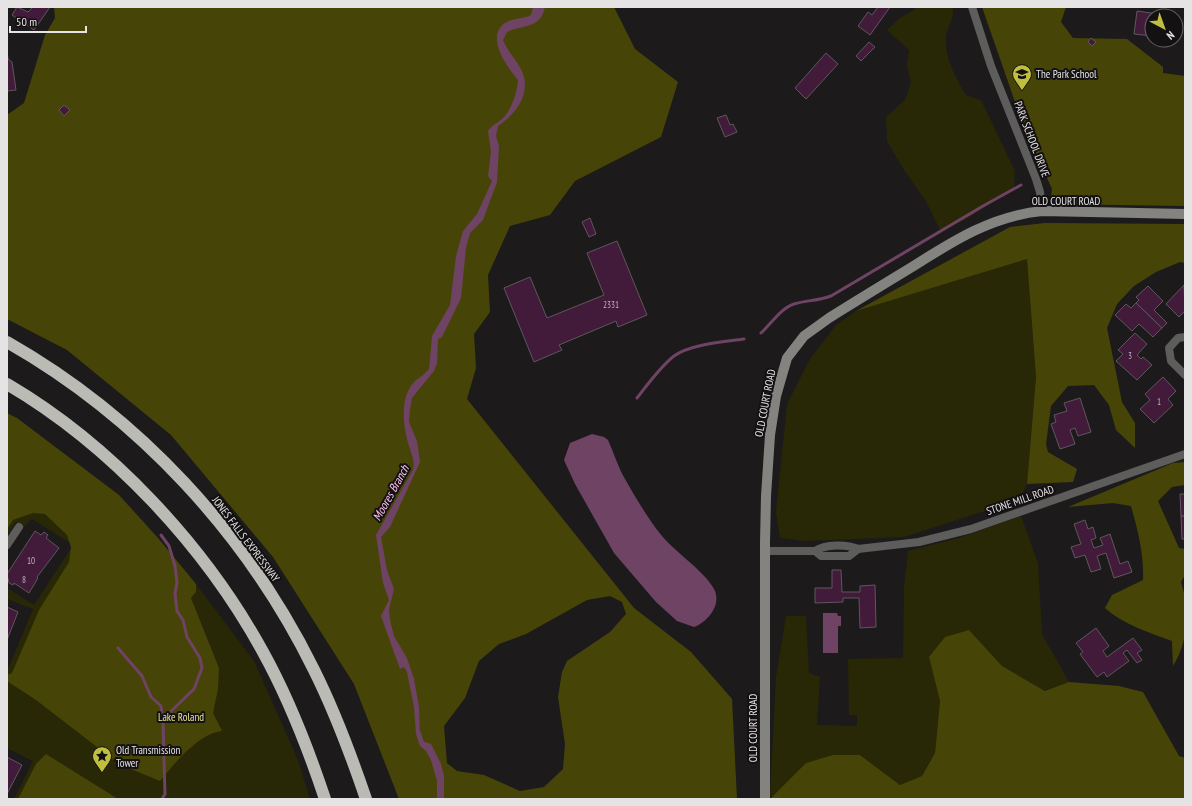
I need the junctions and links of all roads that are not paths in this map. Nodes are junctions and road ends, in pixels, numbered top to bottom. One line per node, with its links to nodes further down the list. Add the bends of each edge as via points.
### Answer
1 (972, 7): 2 (street, PARK SCHOOL DRIVE, via 991,66 1036,179)
2 (1042, 211): 3 (main road, OLD COURT ROAD); 11 (main road, OLD COURT ROAD, via 998,220 958,239 829,318 798,342 787,358 776,396 767,472)
3 (1185, 214)
4 (1185, 338): 6 (street, via 1178,338 1169,348 1171,361)
5 (7, 342): 13 (highway, JONES FALLS EXPRESSWAY, via 38,360 130,429 167,464 225,529 275,601 311,663 335,716)
6 (1185, 375)
7 (7, 384): 12 (highway, via 63,421 105,456 172,522 198,554 263,651 298,725)
8 (1185, 454): 11 (street, STONE MILL ROAD, via 971,528 919,542 858,549 852,546 821,547 815,552)
9 (19, 527): 10 (street)
10 (7, 545)
11 (765, 551): 14 (main road, OLD COURT ROAD)
12 (325, 799)
13 (366, 799)
14 (765, 799)

